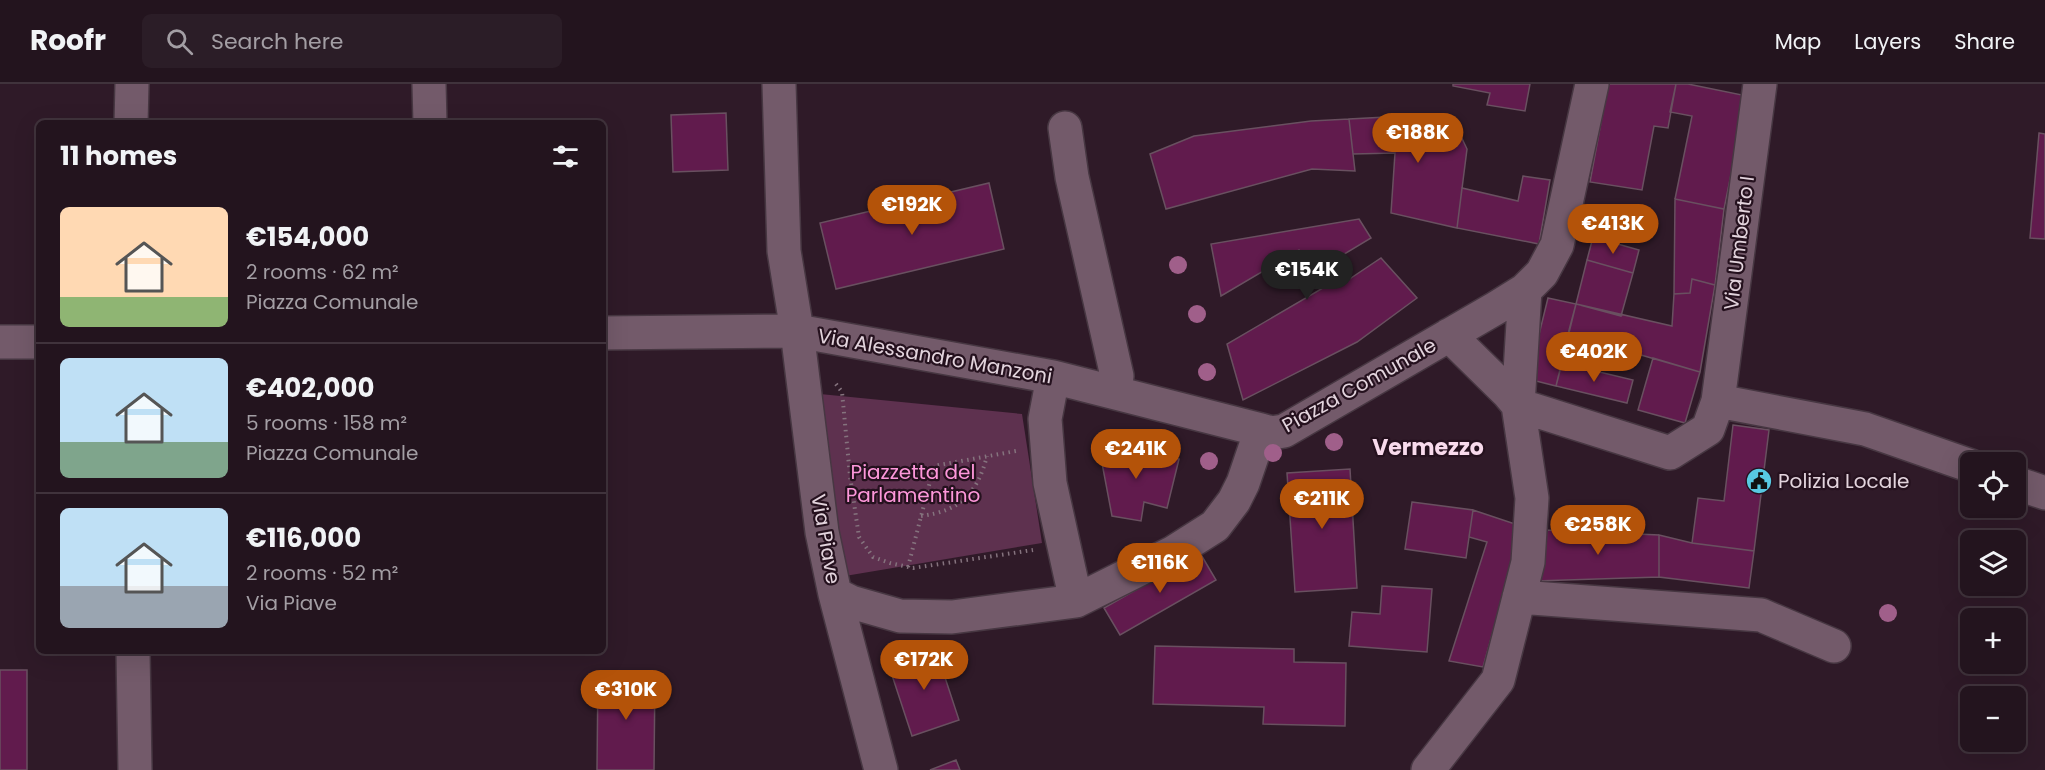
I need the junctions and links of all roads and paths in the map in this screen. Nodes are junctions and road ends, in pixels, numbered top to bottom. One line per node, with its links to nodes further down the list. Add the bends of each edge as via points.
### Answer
1 (132, 84): 6 (street)
2 (429, 84): 7 (street)
3 (779, 84): 10 (street, Via Piave, via 784,251)
4 (1592, 84): 9 (street, via 1557,245 1542,273)
5 (1760, 84): 18 (street, Via Umberto I)
6 (131, 120)
7 (430, 120)
8 (1065, 128): 17 (street, via 1072,177 1117,376)
9 (1525, 290): 12 (street); 19 (street)
10 (797, 331): 11 (street, Via Alessandro Manzoni); 15 (street, Via Alessandro Manzoni); 29 (street, Via Piave, via 822,532)
11 (606, 333)
12 (1449, 335): 19 (street, Piazza Comunale); 20 (street, Piazza Comunale, via 1302,422 1284,431)
13 (0, 342): 14 (street)
14 (36, 342)
15 (1053, 377): 17 (street, Via Alessandro Manzoni); 27 (street, via 1045,419 1050,483)
16 (831, 378): 28 (path, via 842,392 859,537 873,556)
17 (1115, 392): 20 (street, Via Alessandro Manzoni)
18 (1718, 401): 19 (street, Piazza Comunale, via 1708,429 1670,453); 23 (street, via 1865,429)
19 (1518, 405): 30 (street, via 1532,498)
20 (1260, 430): 31 (street, Via Piave, via 1244,483 1215,526 1174,552)
21 (1020, 450): 22 (path)
22 (987, 456): 26 (path, via 977,483 961,502 949,510); 26 (path, via 934,466)
23 (1960, 462)
24 (2026, 486): 25 (street)
25 (2045, 493)
26 (921, 516): 28 (path)
27 (1064, 545): 28 (path); 31 (street)
28 (908, 567)
29 (836, 594): 31 (street, Via Piave, via 900,615 952,616); 35 (street)
30 (1520, 597): 32 (street, via 1761,615); 36 (street, via 1498,680)
31 (1076, 601)
32 (1834, 646)
33 (133, 654): 34 (street)
34 (135, 770)
35 (881, 770)
36 (1428, 770)

